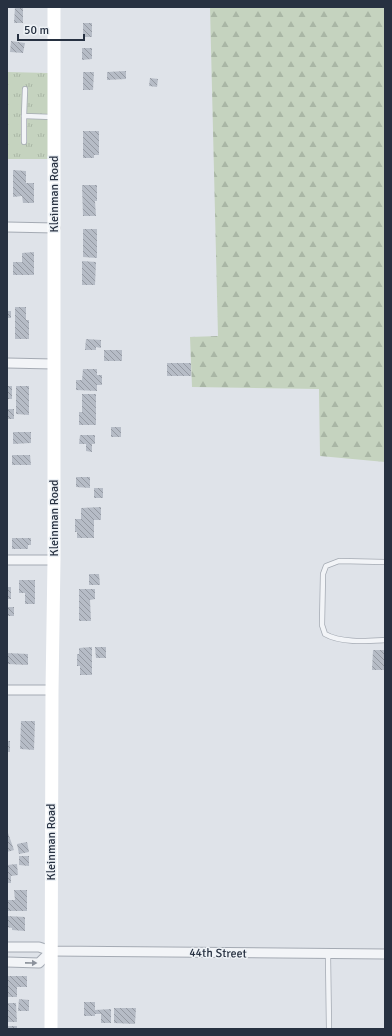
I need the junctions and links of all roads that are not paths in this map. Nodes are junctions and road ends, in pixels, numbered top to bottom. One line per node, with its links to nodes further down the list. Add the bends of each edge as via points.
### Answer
1 (54, 7): 4 (street, Kleinman Road)
2 (25, 89): 3 (lane)
3 (24, 116): 4 (lane); 5 (lane)
4 (54, 117): 7 (street, Kleinman Road)
5 (24, 142)
6 (7, 227): 7 (street)
7 (54, 228): 9 (street, Kleinman Road)
8 (7, 363): 9 (street)
9 (53, 364): 11 (street, Kleinman Road)
10 (7, 560): 11 (street)
11 (54, 560): 15 (street, Kleinman Road)
12 (385, 562): 13 (lane, via 339,561 326,566 323,574 322,626 324,634 330,638)
13 (385, 640)
14 (7, 690): 15 (street)
15 (52, 690): 17 (street, Kleinman Road)
16 (7, 947): 17 (street, 44th Street, via 40,947)
17 (51, 951): 18 (street, 44th Street); 20 (street, one-way to 17, via 39,963); 21 (street, Kleinman Road)
18 (328, 954): 19 (street, 44th Street); 22 (lane)
19 (385, 954)
20 (7, 962)
21 (51, 1029)
22 (329, 1029)

